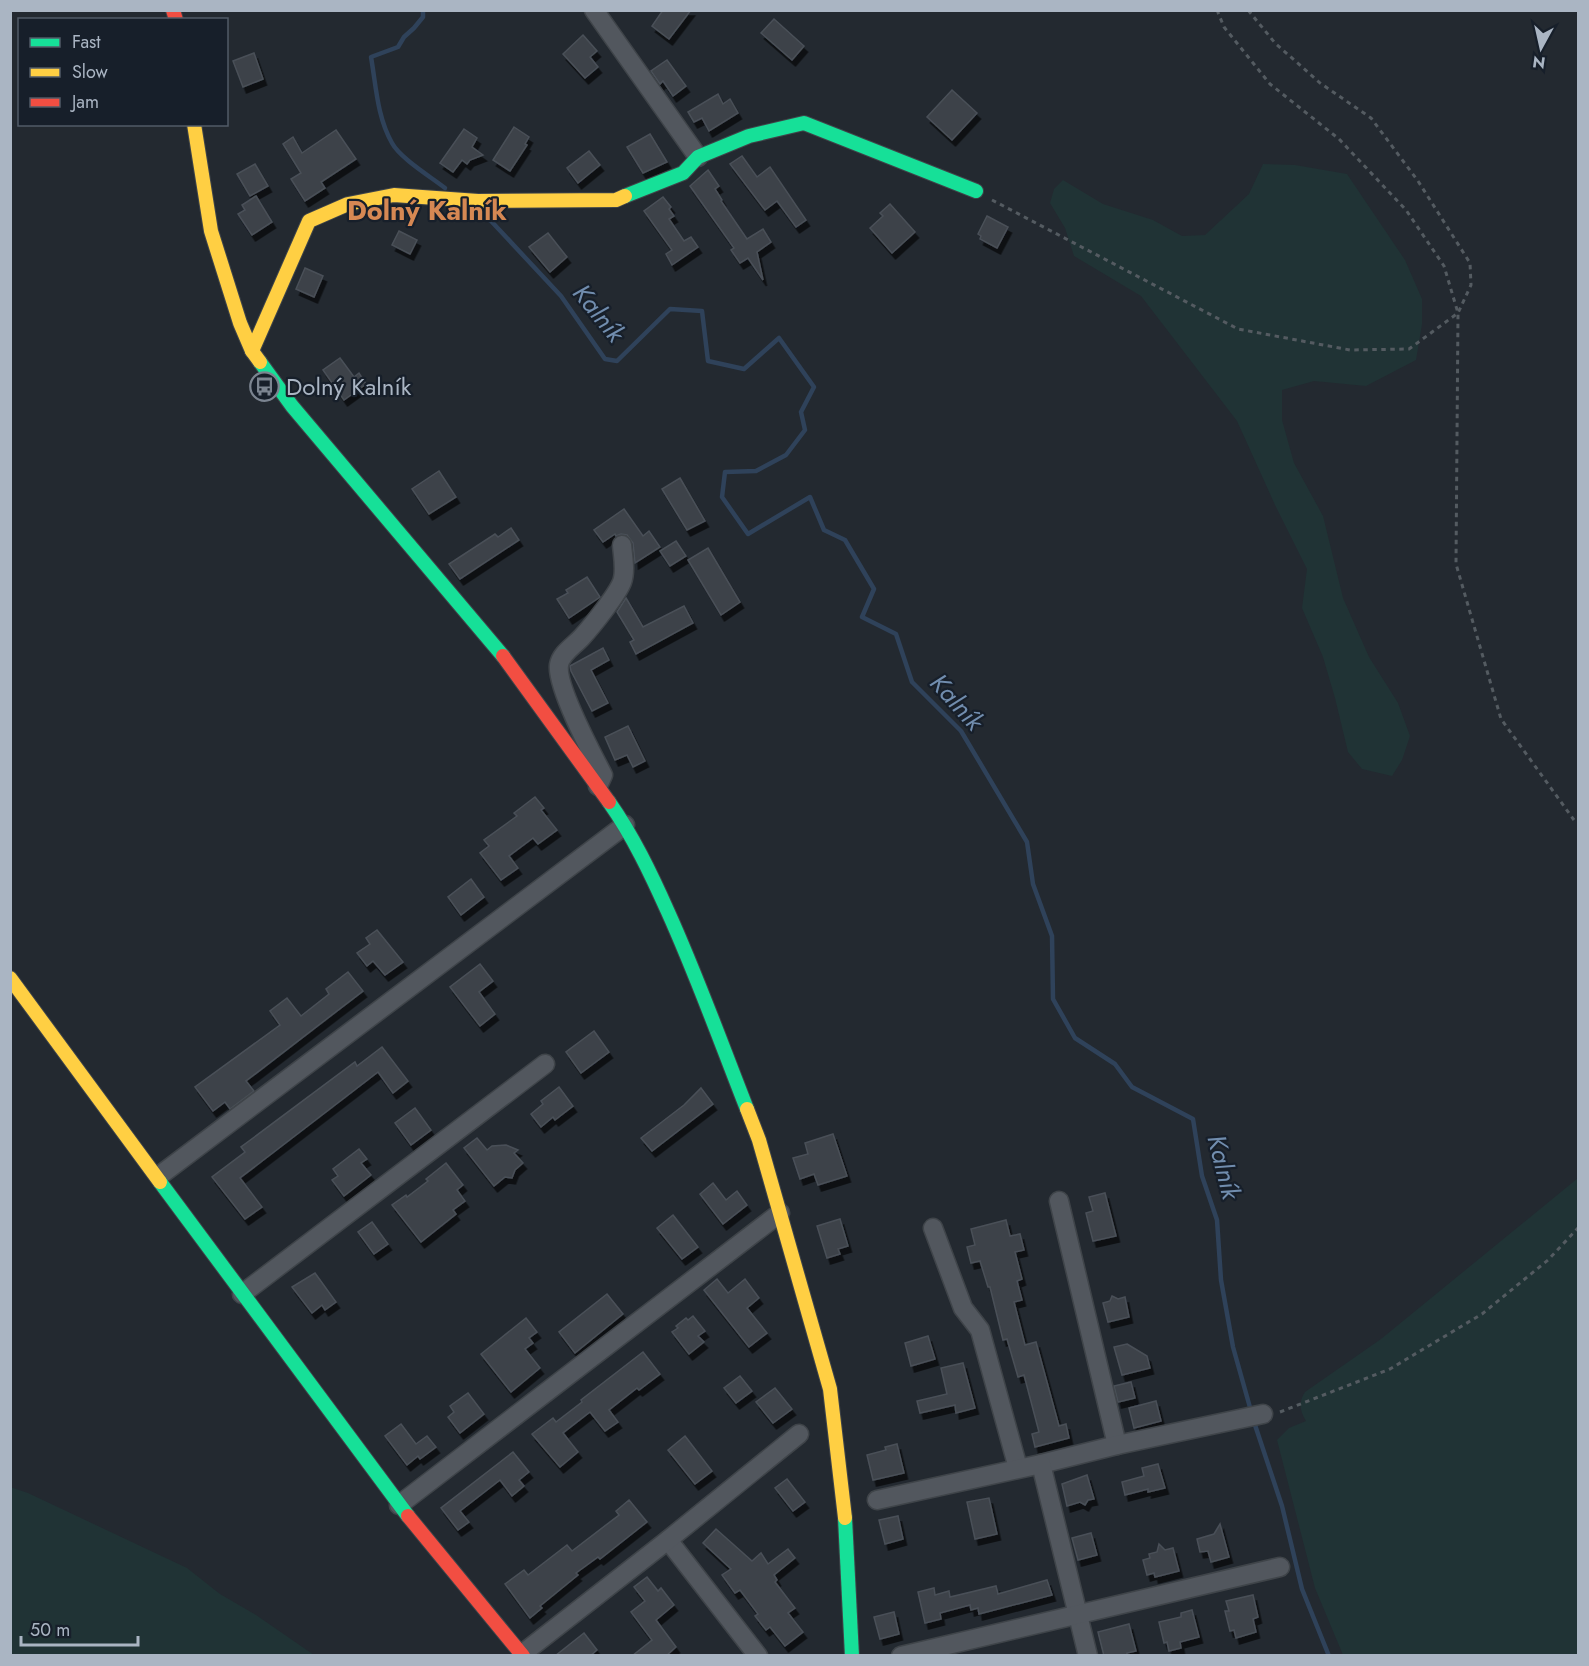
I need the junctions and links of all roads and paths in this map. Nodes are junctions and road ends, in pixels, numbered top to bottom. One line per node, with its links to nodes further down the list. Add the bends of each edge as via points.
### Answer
1 (594, 10): 5 (street)
2 (1217, 10): 7 (path, via 1224,27 1270,84 1339,139 1406,210 1444,266)
3 (1248, 10): 7 (path, via 1275,43 1320,83 1371,118 1418,181 1470,263 1471,285)
4 (194, 126): 8 (street, via 211,231)
5 (698, 157): 6 (street, via 749,136 804,123); 8 (street, via 684,173 616,200 478,201 394,195 348,204 309,220)
6 (976, 191): 7 (path, via 1238,329 1350,350 1409,349)
7 (1458, 313): 11 (path, via 1456,564 1501,719)
8 (252, 351): 10 (street, via 292,406 512,666)
9 (622, 545): 10 (street, via 622,582 595,621 561,657 558,667 578,724 603,775)
10 (598, 786): 12 (street)
11 (1574, 820)
12 (625, 825): 15 (street); 17 (street, via 689,960 759,1140)
13 (10, 978): 15 (street)
14 (544, 1064): 20 (street)
15 (159, 1176): 20 (street)
16 (1059, 1202): 23 (street)
17 (780, 1213): 27 (street); 33 (street, via 830,1389 844,1507)
18 (933, 1228): 25 (street, via 963,1308 980,1330)
19 (1578, 1228): 21 (path, via 1548,1260 1482,1314 1390,1369 1281,1412)
20 (242, 1294): 27 (street)
21 (1263, 1414): 23 (street)
22 (799, 1434): 28 (street)
23 (1117, 1445): 24 (street)
24 (1041, 1464): 25 (street); 30 (street)
25 (1018, 1468): 26 (street)
26 (877, 1500)
27 (399, 1505): 31 (street)
28 (668, 1540): 31 (street); 32 (street)
29 (1280, 1567): 30 (street)
30 (1077, 1615): 34 (street); 35 (street)
31 (522, 1655)
32 (758, 1656)
33 (852, 1656)
34 (901, 1656)
35 (1088, 1656)

